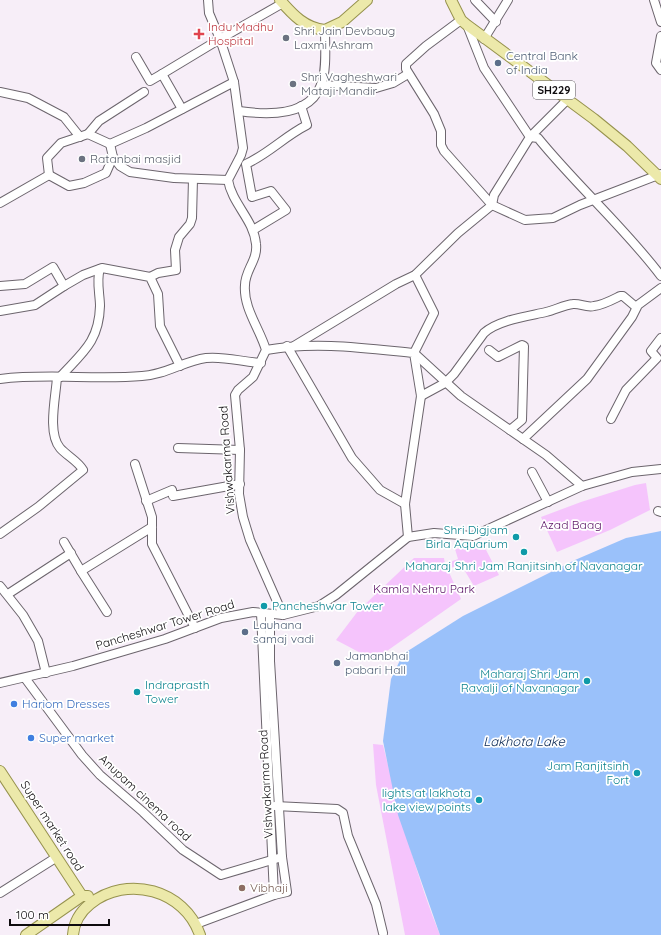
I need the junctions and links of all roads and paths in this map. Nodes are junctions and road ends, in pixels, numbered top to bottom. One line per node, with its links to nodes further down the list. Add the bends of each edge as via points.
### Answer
1 (208, 0): 13 (street, via 209,13)
2 (367, 0): 11 (main road, via 342,22)
3 (451, 0): 8 (main road, SH229)
4 (475, 0): 9 (street)
5 (508, 0): 9 (street)
6 (654, 0): 10 (street)
7 (282, 2): 11 (main road, via 308,26); 13 (street)
8 (464, 22): 14 (main road, SH229); 18 (street, via 426,46 406,64); 28 (street, via 484,68)
9 (496, 22): 14 (street)
10 (661, 22)
11 (326, 30): 20 (street)
12 (661, 36): 16 (street, via 656,63)
13 (220, 39): 17 (street); 19 (street)
14 (484, 39): 23 (main road, SH229)
15 (136, 57): 17 (street, via 150,81)
16 (661, 70)
17 (162, 74): 25 (street)
18 (408, 74): 20 (street, via 393,83 376,88); 37 (street, via 434,114 441,131 442,148)
19 (234, 82): 25 (street); 26 (street)
20 (321, 85): 24 (street, via 310,100)
21 (0, 92): 27 (street, via 28,98 64,117)
22 (144, 92): 27 (street, via 98,121)
23 (567, 100): 28 (street); 32 (main road, SH229, via 616,137)
24 (301, 106): 26 (street, via 271,113); 38 (street, via 307,125 246,164 252,197 271,191 286,210)
25 (182, 108): 29 (street)
26 (239, 111): 34 (street, via 243,148)
27 (84, 135): 29 (street); 31 (street, via 61,144 47,158)
28 (530, 137): 35 (street, via 538,138 560,165); 37 (street, via 494,195)
29 (110, 144): 30 (street)
30 (113, 157): 31 (street, via 106,173 84,183 69,186); 33 (street, via 120,166 130,172)
31 (49, 175): 36 (street)
32 (660, 176): 35 (street)
33 (193, 179): 34 (street); 42 (street, via 192,218 179,237 175,250 176,270 158,272)
34 (228, 180): 38 (street, via 233,198)
35 (596, 200): 37 (street, via 553,218 538,220 524,220); 41 (street)
36 (0, 203)
37 (492, 204): 40 (street)
38 (254, 230): 50 (street, via 256,256 246,276 245,291)
39 (100, 269): 42 (street, via 109,268); 44 (street); 55 (street, via 97,331 89,345)
40 (415, 275): 49 (street); 52 (street, via 434,313)
41 (661, 276)
42 (150, 277): 54 (street, via 158,294 160,326)
43 (0, 286): 44 (street, via 25,284 53,266)
44 (64, 286): 47 (street, via 36,305)
45 (661, 288): 46 (street)
46 (636, 307): 57 (street, via 624,296 620,296 595,306 568,305 490,328 484,332); 61 (street, via 587,379)
47 (0, 311)
48 (661, 338): 59 (street, via 651,351 657,358 626,390)
49 (290, 346): 50 (street); 52 (street, via 333,345); 71 (street, via 352,458 380,490)
50 (266, 350): 53 (street, Vishwakarma Road)
51 (489, 350): 60 (street, via 498,357 524,346 522,420)
52 (414, 353): 57 (street); 58 (street)
53 (261, 363): 54 (street, via 230,358 206,358); 63 (street, Vishwakarma Road, via 253,377 235,395)
54 (180, 366): 55 (street, via 144,376)
55 (59, 377): 56 (street); 73 (street, via 53,422 54,436 59,448 83,470)
56 (0, 379)
57 (445, 383): 58 (street); 60 (street)
58 (421, 396): 71 (street)
59 (611, 419)
60 (510, 430): 61 (street)
61 (523, 439): 68 (street)
62 (178, 448): 63 (street)
63 (240, 450): 67 (street, Vishwakarma Road)
64 (135, 464): 69 (street)
65 (661, 469): 68 (street, via 632,472)
66 (532, 472): 70 (street)
67 (240, 484): 69 (street, via 173,496 172,490); 83 (street, Vishwakarma Road, via 243,517 250,540)
68 (582, 486): 70 (street)
69 (146, 501): 72 (street, via 152,517)
70 (548, 502): 74 (street, via 473,536 434,533)
71 (405, 504): 74 (street)
72 (152, 527): 77 (street); 84 (street, via 152,544)
73 (0, 534)
74 (408, 537): 83 (street, Pancheshwar Tower Road, via 319,606)
75 (64, 542): 76 (street)
76 (71, 553): 77 (street); 79 (street)
77 (81, 571): 80 (street)
78 (0, 586): 79 (street)
79 (8, 594): 85 (street, via 38,641)
80 (107, 612)
81 (261, 613): 82 (street, Pancheshwar Tower Road); 84 (street, Pancheshwar Tower Road, via 234,615); 89 (street, Vishwakarma Road)
82 (270, 614): 83 (street, Pancheshwar Tower Road); 90 (street, Vishwakarma Road, via 270,661)
83 (283, 615)
84 (195, 628): 85 (street, Pancheshwar Tower Road)
85 (46, 673): 86 (street, Pancheshwar Tower Road)
86 (25, 678): 87 (street, Pancheshwar Tower Road); 93 (street, Anupam cinema road, via 82,755 100,775 183,850 221,875)
87 (0, 683)
88 (0, 771): 91 (main road, Super market road)
89 (271, 806): 90 (street); 93 (street, Vishwakarma Road)
90 (280, 806): 92 (street, Vishwakarma Road); 100 (street, via 337,809 344,813 348,836 376,904)
91 (58, 857): 94 (street); 96 (main road, Super market road)
92 (282, 857): 93 (street, Anupam cinema road); 95 (street, Vishwakarma Road, via 287,892)
93 (273, 859): 95 (street, Vishwakarma Road)
94 (0, 893)
95 (274, 895): 98 (street, Vishwakarma Road)
96 (82, 896): 97 (main road); 101 (main road)
97 (100, 896): 98 (main road, via 130,888 159,892 177,902); 99 (main road, via 79,916)
98 (196, 924): 102 (main road)
99 (75, 931)
100 (383, 933)
101 (30, 934)
102 (200, 935)

